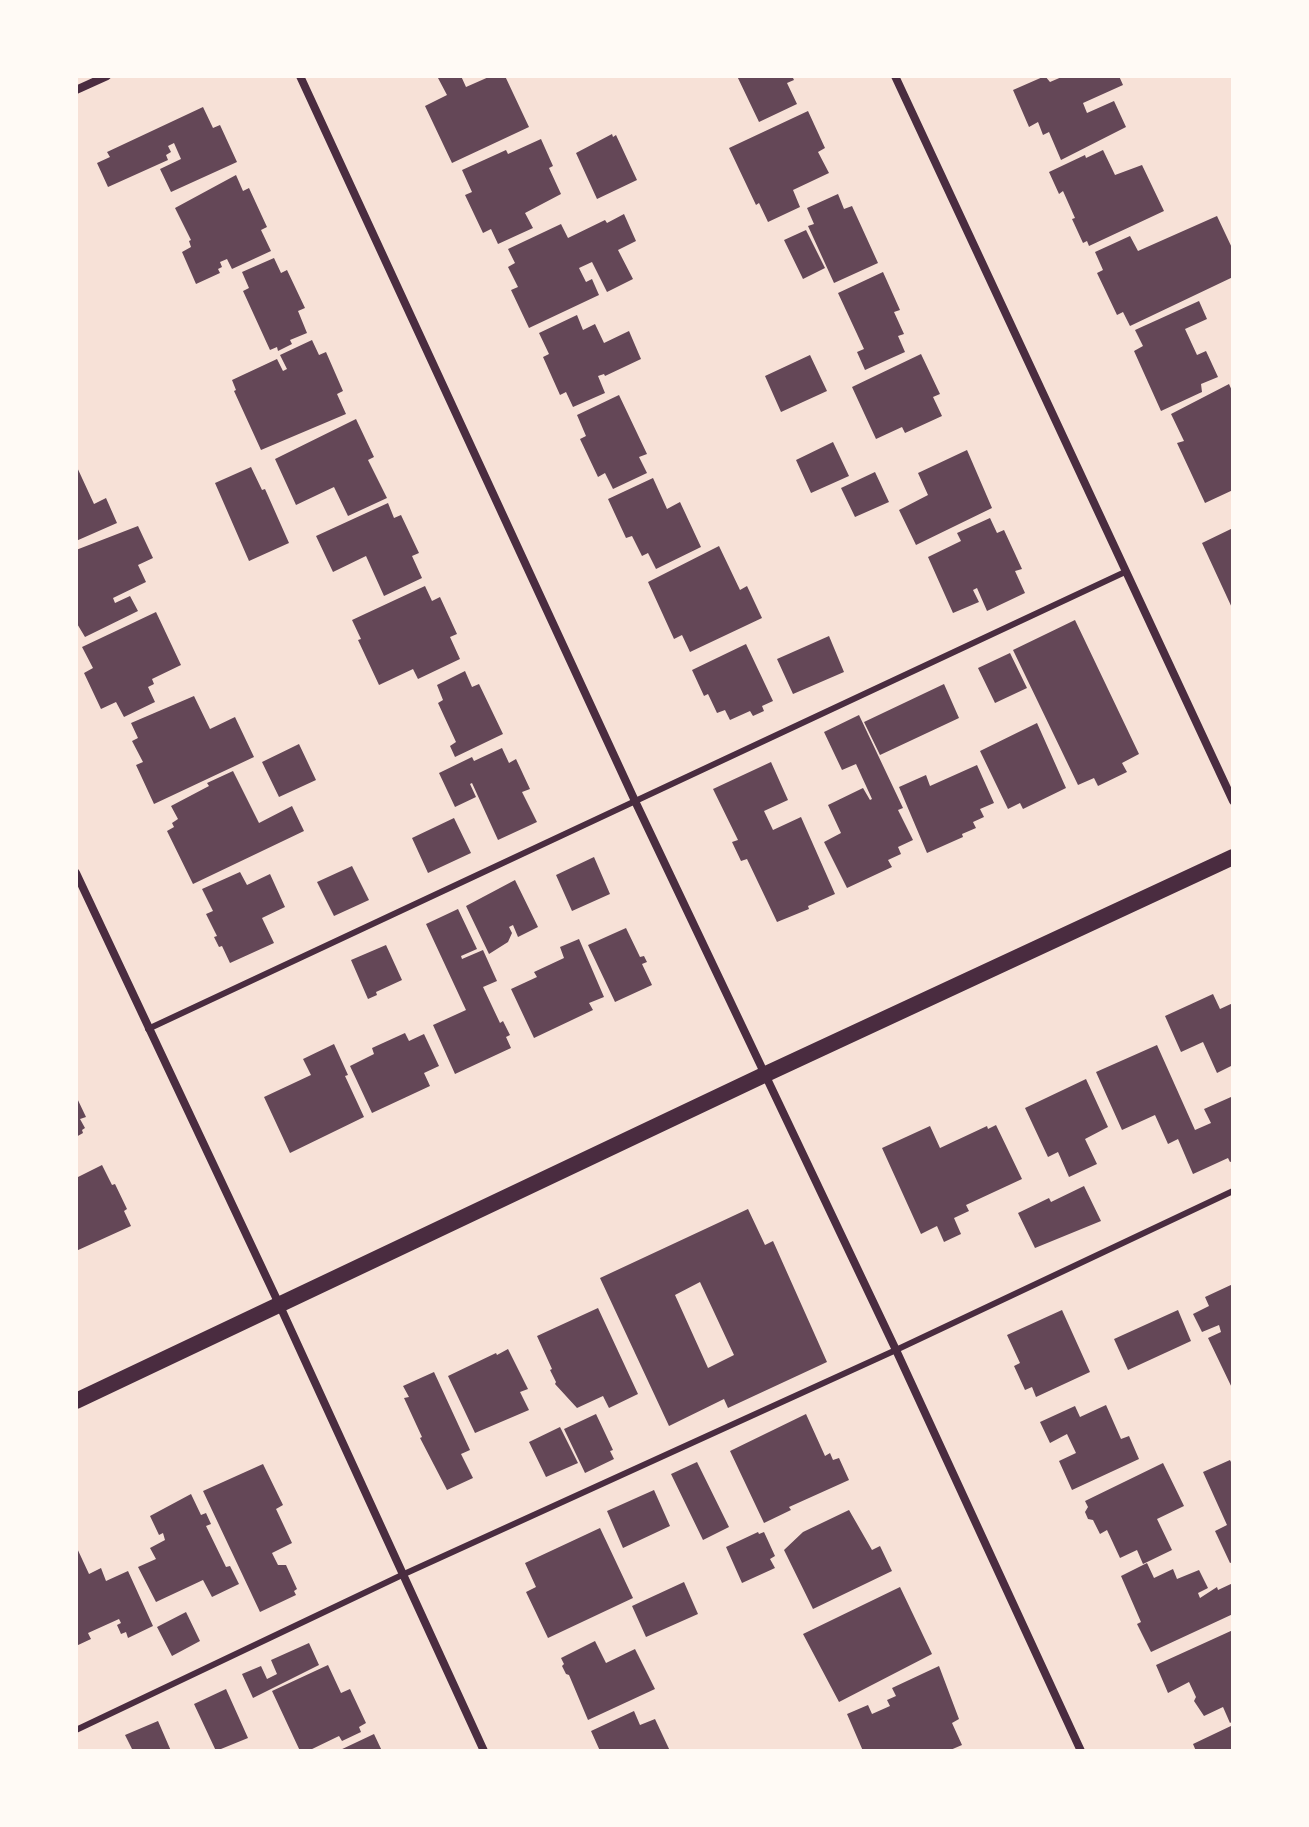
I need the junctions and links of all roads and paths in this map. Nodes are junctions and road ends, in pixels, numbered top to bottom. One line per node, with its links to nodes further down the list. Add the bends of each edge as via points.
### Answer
1 (107, 76): 4 (street)
2 (300, 76): 6 (street)
3 (895, 76): 5 (street)
4 (76, 90)
5 (1125, 572): 6 (lane); 7 (street)
6 (635, 801): 10 (lane); 11 (street)
7 (1233, 801)
8 (1233, 857): 11 (main road)
9 (76, 873): 10 (street)
10 (148, 1029): 13 (street)
11 (766, 1074): 13 (main road); 14 (street)
12 (1233, 1191): 14 (lane)
13 (279, 1304): 15 (main road); 16 (street)
14 (896, 1350): 16 (lane); 19 (street)
15 (76, 1401)
16 (402, 1575): 17 (lane); 18 (street)
17 (76, 1730)
18 (484, 1751)
19 (1081, 1751)

